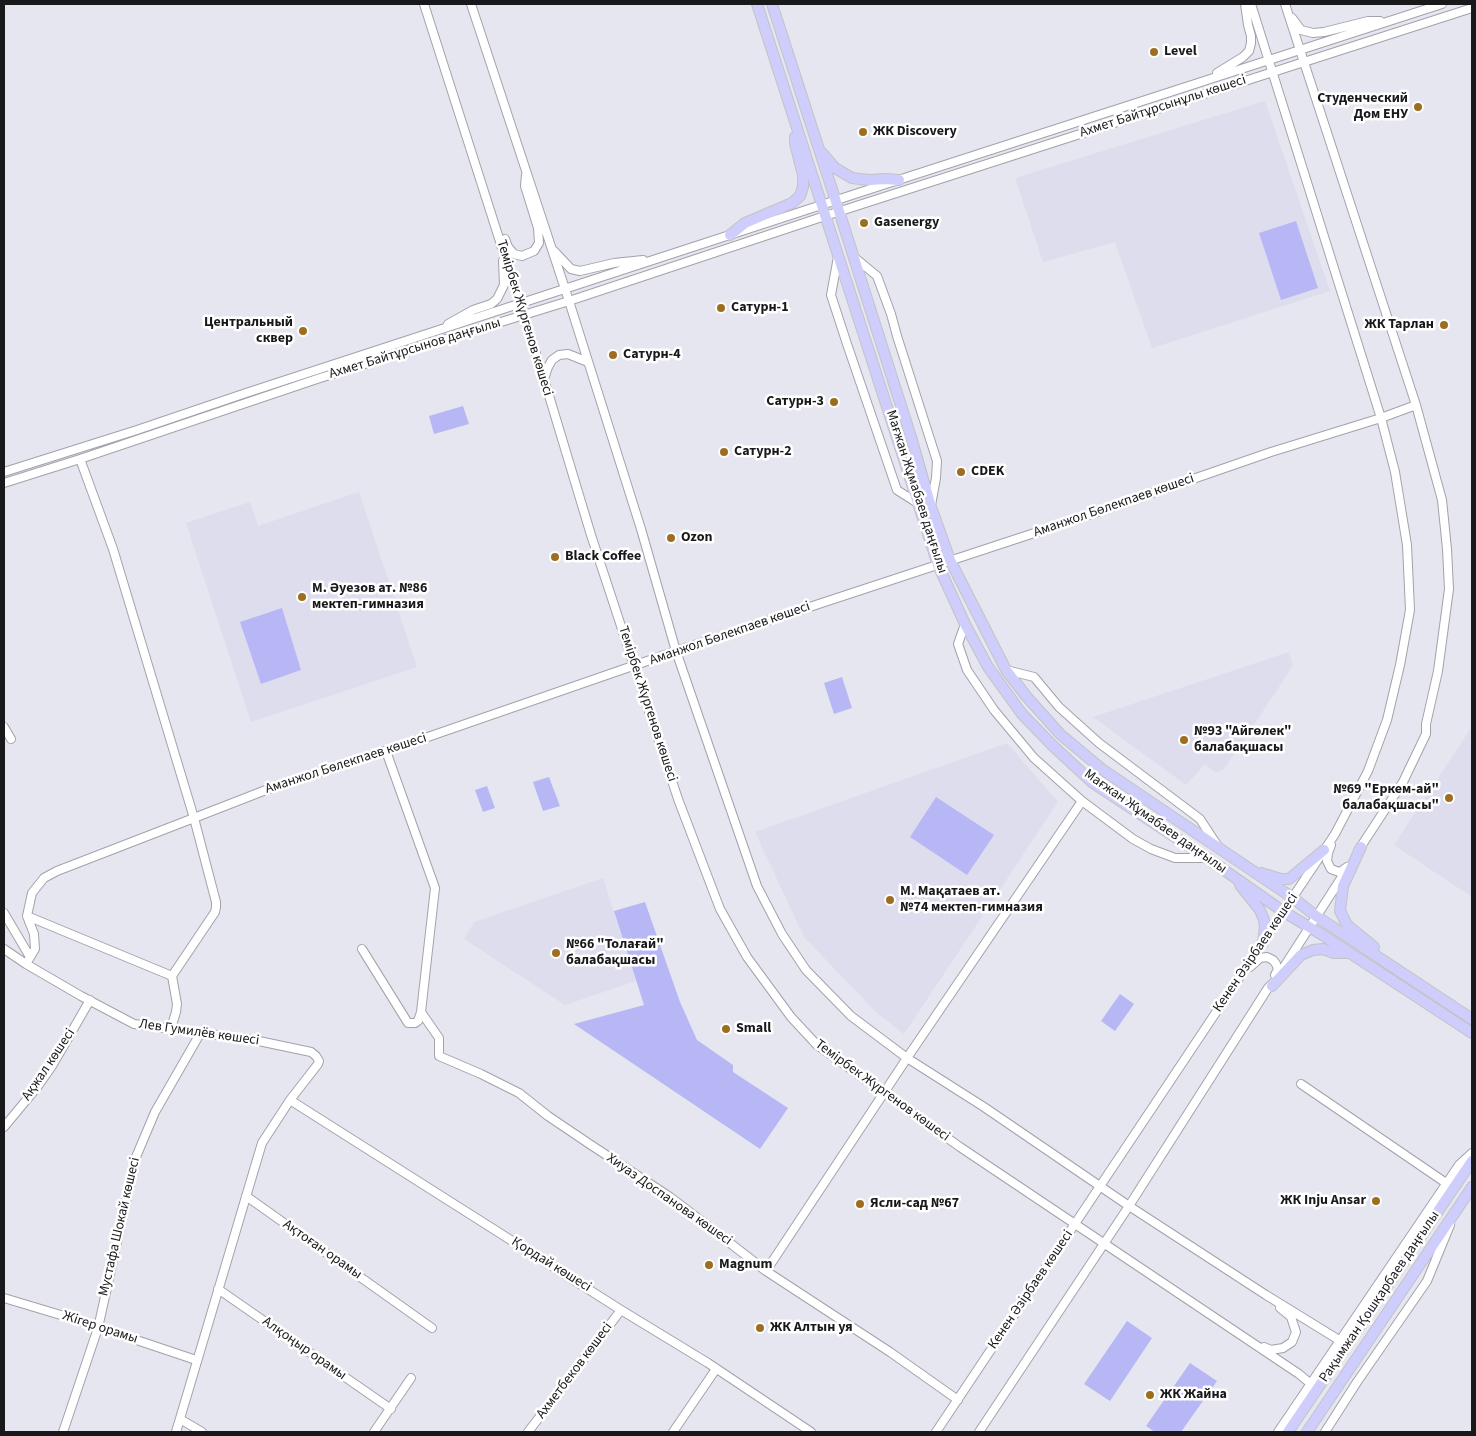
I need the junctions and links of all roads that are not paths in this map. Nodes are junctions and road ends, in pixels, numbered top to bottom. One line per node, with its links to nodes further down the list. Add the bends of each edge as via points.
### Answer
1 (424, 4): 20 (street, Темірбек Жүргенов көшесі)
2 (471, 4): 19 (street)
3 (757, 4): 17 (main road, Мағжан Жұмабаев даңғылы)
4 (772, 4): 18 (main road, Мағжан Жұмабаев даңғылы)
5 (1245, 4): 16 (street, via 1251,36 1249,51 1232,65)
6 (1251, 4): 13 (street, Кенен Әзірбаев көшесі)
7 (1284, 4): 10 (street)
8 (1442, 4): 11 (street, Ахмет Байтұрсынұлы көшесі)
9 (1472, 8): 14 (street, Ахмет Байтұрсынұлы көшесі)
10 (1288, 13): 11 (street, via 1301,30 1313,33 1368,21); 12 (street)
11 (1390, 21): 12 (street, Ахмет Байтұрсынұлы көшесі)
12 (1300, 50): 13 (street, Ахмет Байтұрсынұлы көшесі); 14 (street)
13 (1269, 60): 15 (street, Кенен Әзірбаев көшесі); 16 (street, Ахмет Байтұрсынұлы көшесі)
14 (1303, 62): 15 (street, Ахмет Байтұрсынұлы көшесі); 43 (street)
15 (1272, 72): 25 (street, Ахмет Байтұрсынұлы көшесі); 44 (street, Кенен Әзірбаев көшесі)
16 (1200, 82): 21 (street, Ахмет Байтұрсынұлы көшесі)
17 (795, 121): 24 (main road, Мағжан Жұмабаев даңғылы); 28 (main road, via 795,143 803,175 800,196 792,203 745,223)
18 (819, 149): 21 (main road, via 835,168 852,178); 23 (main road, Мағжан Жұмабаев даңғылы)
19 (526, 168): 20 (street, via 525,186 538,228 539,243 534,251 522,256 514,254 508,247 487,186); 29 (street)
20 (480, 178): 30 (street, Темірбек Жүргенов көшесі)
21 (899, 180): 22 (street, Ахмет Байтұрсынұлы көшесі)
22 (852, 195): 23 (street, Ахмет Байтұрсынов даңғылы)
23 (836, 200): 24 (street, Ахмет Байтұрсынов даңғылы); 26 (main road, Мағжан Жұмабаев даңғылы)
24 (822, 205): 27 (main road, Мағжан Жұмабаев даңғылы); 28 (street, Ахмет Байтұрсынов даңғылы)
25 (855, 206): 26 (street, Ахмет Байтұрсынов даңғылы)
26 (839, 211): 27 (street, Ахмет Байтұрсынов даңғылы); 32 (main road, Мағжан Жұмабаев даңғылы)
27 (825, 216): 31 (main road, Мағжан Жұмабаев даңғылы); 35 (street, Ахмет Байтұрсынов даңғылы)
28 (730, 235): 33 (street, Ахмет Байтұрсынов даңғылы)
29 (552, 249): 33 (street, via 571,269 580,271 614,263); 34 (street)
30 (504, 253): 36 (street, Темірбек Жүргенов көшесі); 38 (street, via 504,285 497,299)
31 (838, 255): 48 (main road, Мағжан Жұмабаев даңғылы); 48 (street, via 831,295 833,304 898,490)
32 (852, 255): 49 (main road, Мағжан Жұмабаев даңғылы); 49 (street, via 877,276 891,314 937,461)
33 (658, 259): 34 (street, Ахмет Байтұрсынов даңғылы)
34 (565, 289): 35 (street); 36 (street, Ахмет Байтұрсынов даңғылы)
35 (569, 301): 37 (street, Ахмет Байтұрсынов даңғылы); 39 (street)
36 (520, 304): 37 (street, Темірбек Жүргенов көшесі); 38 (street, Ахмет Байтұрсынов даңғылы)
37 (523, 315): 40 (street, Темірбек Жүргенов көшесі); 42 (street, Ахмет Байтұрсынов даңғылы)
38 (428, 334): 41 (street, Ахмет Байтұрсынов даңғылы)
39 (588, 362): 40 (street, via 568,354 559,355 552,360); 53 (street)
40 (544, 379): 54 (street, Темірбек Жүргенов көшесі)
41 (246, 393): 42 (street); 46 (street, Ахмет Байтұрсынов даңғылы)
42 (249, 402): 45 (street, Ахмет Байтұрсынов даңғылы)
43 (1416, 406): 44 (street, Аманжол Бөлекпаев көшесі); 62 (street, via 1442,500 1449,588 1445,624 1426,734 1403,782)
44 (1381, 418): 50 (street, Аманжол Бөлекпаев көшесі); 61 (street, Кенен Әзірбаев көшесі, via 1406,536 1410,610 1404,651 1387,720 1368,771)
45 (80, 459): 47 (street, Ахмет Байтұрсынов даңғылы); 60 (street, via 105,524)
46 (4, 472)
47 (4, 483)
48 (919, 504): 51 (main road, Мағжан Жұмабаев даңғылы)
49 (931, 507): 50 (main road, Мағжан Жұмабаев даңғылы)
50 (950, 560): 51 (street, Аманжол Бөлекпаев көшесі); 55 (main road, Мағжан Жұмабаев даңғылы)
51 (938, 565): 52 (main road, Мағжан Жұмабаев даңғылы); 53 (street, Аманжол Бөлекпаев көшесі)
52 (965, 624): 59 (street, via 958,644 967,670 983,695 1034,758); 66 (main road, Мағжан Жұмабаев даңғылы, via 988,667 1022,714 1052,745 1093,782)
53 (676, 651): 54 (street, Аманжол Бөлекпаев көшесі); 90 (street, via 757,886 782,934 806,970 851,1016)
54 (635, 666): 58 (street, Аманжол Бөлекпаев көшесі); 92 (street, Темірбек Жүргенов көшесі, via 697,851 720,909 747,956 791,1017 817,1045)
55 (1006, 670): 63 (main road, Мағжан Жұмабаев даңғылы, via 1066,739 1103,770); 63 (street, via 1034,677 1059,707 1099,743 1200,819)
56 (4, 727): 57 (street)
57 (11, 739)
58 (386, 751): 60 (street, Аманжол Бөлекпаев көшесі, via 271,788); 85 (street, via 435,888)
59 (1082, 802): 66 (street, via 1151,849 1175,858); 90 (street)
60 (194, 818): 72 (street, Аманжол Бөлекпаев көшесі, via 44,878 32,894); 81 (street, via 216,907)
61 (1336, 834): 64 (street, Кенен Әзірбаев көшесі); 67 (street, via 1328,853 1329,866 1339,872)
62 (1361, 847): 67 (street); 80 (main road, via 1343,886 1340,911 1348,925)
63 (1219, 849): 65 (main road, Мағжан Жұмабаев даңғылы)
64 (1324, 850): 65 (main road, via 1289,879 1258,872); 69 (street, Кенен Әзірбаев көшесі)
65 (1232, 857): 69 (main road, Мағжан Жұмабаев даңғылы)
66 (1207, 858): 68 (main road, Мағжан Жұмабаев даңғылы)
67 (1351, 863): 73 (street)
68 (1236, 878): 70 (main road, Мағжан Жұмабаев даңғылы); 75 (main road, via 1260,910 1265,926)
69 (1293, 898): 70 (street, Кенен Әзірбаев көшесі); 73 (main road, Мағжан Жұмабаев даңғылы)
70 (1284, 912): 74 (main road, Мағжан Жұмабаев даңғылы); 75 (street, Кенен Әзірбаев көшесі)
71 (4, 913): 79 (street)
72 (27, 916): 79 (street, via 36,942 36,949); 81 (street)
73 (1316, 916): 74 (street); 80 (main road, Мағжан Жұмабаев даңғылы)
74 (1309, 928): 78 (main road, Мағжан Жұмабаев даңғылы); 83 (street)
75 (1263, 943): 82 (street, Кенен Әзірбаев көшесі)
76 (4, 949): 79 (street, Лев Гумилёв көшесі)
77 (362, 949): 85 (street, via 408,1023 418,1021)
78 (1349, 953): 83 (main road, via 1323,949 1301,954); 89 (main road, Мағжан Жұмабаев даңғылы)
79 (28, 961): 84 (street, Лев Гумилёв көшесі)
80 (1402, 973): 86 (main road, Мағжан Жұмабаев даңғылы)
81 (172, 976): 87 (street, via 177,1004)
82 (1237, 981): 83 (street, via 1253,963 1267,957 1278,969); 98 (street, Кенен Әзірбаев көшесі)
83 (1270, 987): 101 (street)
84 (90, 1000): 87 (street, Лев Гумилёв көшесі, via 134,1024); 94 (street, Ақжал көшесі, via 52,1066)
85 (421, 1012): 105 (street, Хиуаз Доспанова көшесі, via 438,1038 439,1056 519,1093 670,1197)
86 (1472, 1019)
87 (170, 1028): 88 (street, Лев Гумилёв көшесі)
88 (201, 1032): 93 (street, Лев Гумилёв көшесі, via 311,1052 318,1064); 110 (street, Мустафа Шокай көшесі, via 156,1112 136,1157)
89 (1472, 1033)
90 (907, 1058): 92 (street); 98 (street)
91 (1301, 1084): 97 (street)
92 (884, 1093): 103 (street, Темірбек Жүргенов көшесі); 105 (street)
93 (290, 1100): 100 (street, via 262,1143); 109 (street, Қордай көшесі)
94 (4, 1127)
95 (1472, 1153): 97 (street)
96 (1472, 1161): 131 (main road, Рақымжан Қошқарбаев даңғылы)
97 (1446, 1183): 112 (street)
98 (1100, 1186): 101 (street); 103 (street, Кенен Әзірбаев көшесі)
99 (1471, 1189): 102 (main road, Рақымжан Қошқарбаев даңғылы)
100 (246, 1196): 106 (street); 111 (street, Ақтоған орамы)
101 (1129, 1206): 104 (street); 107 (street)
102 (1455, 1212): 132 (main road, Рақымжан Қошқарбаев даңғылы); 133 (street, via 1427,1281)
103 (1076, 1224): 104 (street, Темірбек Жүргенов көшесі); 118 (street, Кенен Әзірбаев көшесі)
104 (1104, 1244): 113 (street, Темірбек Жүргенов көшесі); 129 (street)
105 (766, 1271): 118 (street, Хиуаз Доспанова көшесі)
106 (218, 1289): 114 (street); 119 (street, Алқоңыр орамы)
107 (1266, 1295): 112 (street); 113 (street, via 1290,1317 1296,1332 1292,1342 1283,1348 1271,1350)
108 (4, 1298): 110 (street, Жігер орамы)
109 (621, 1310): 115 (street, Қордай көшесі); 125 (street, Ахметбеков көшесі)
110 (98, 1328): 114 (street, Жігер орамы); 121 (street, Мустафа Шокай көшесі)
111 (432, 1328)
112 (1339, 1340): 117 (street)
113 (1252, 1343): 117 (street, Темірбек Жүргенов көшесі)
114 (196, 1360): 120 (street)
115 (716, 1369): 126 (street); 127 (street, Қордай көшесі)
116 (411, 1378): 119 (street)
117 (1311, 1384): 130 (street)
118 (958, 1400): 128 (street, Кенен Әзірбаев көшесі)
119 (390, 1409): 124 (street)
120 (180, 1419): 122 (street); 123 (street)
121 (63, 1432)
122 (176, 1432)
123 (202, 1432)
124 (374, 1432)
125 (528, 1432)
126 (673, 1432)
127 (811, 1432)
128 (937, 1432)
129 (979, 1432)
130 (1278, 1432)
131 (1288, 1432)
132 (1307, 1432)
133 (1325, 1432)

